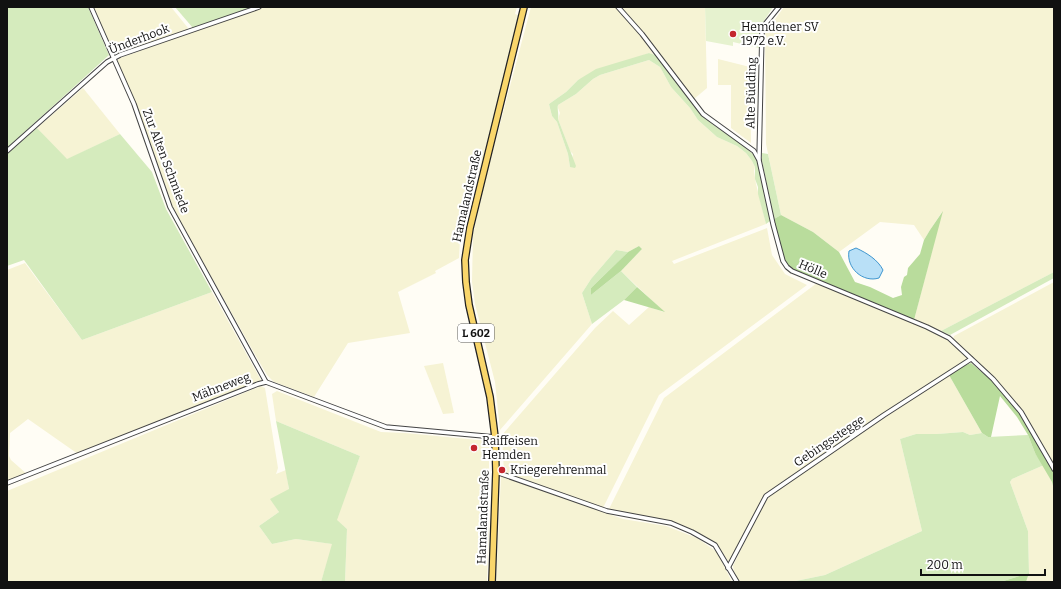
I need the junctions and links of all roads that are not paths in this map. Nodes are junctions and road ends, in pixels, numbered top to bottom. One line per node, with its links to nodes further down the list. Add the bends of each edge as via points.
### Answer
1 (91, 7): 6 (street, Zur Alten Schmiede)
2 (259, 7): 6 (street, Ünderhook)
3 (524, 7): 11 (main road, Hamalandstraße / L 602, via 470,228 466,260 469,305 490,397)
4 (618, 7): 8 (street, Hölle, via 703,114 754,151)
5 (779, 7): 8 (street, Alte Büdding, via 762,32)
6 (113, 59): 7 (street, Ünderhook); 10 (street, Zur Alten Schmiede, via 134,104 170,207)
7 (7, 151)
8 (759, 160): 9 (street, Hölle, via 773,224 787,267 938,332 949,338)
9 (971, 359): 12 (street, Hölle, via 993,379 1021,412); 15 (street, Gebingsstegge, via 891,410 766,496)
10 (266, 382): 11 (street, Mähneweg, via 386,427); 14 (street, Mähneweg)
11 (495, 437): 13 (main road, Hamalandstraße / L 602)
12 (1054, 469)
13 (496, 472): 15 (street, via 607,511 672,523 715,546); 16 (main road, Hamalandstraße / L 602)
14 (7, 483)
15 (728, 568): 17 (street)
16 (492, 582)
17 (737, 582)

